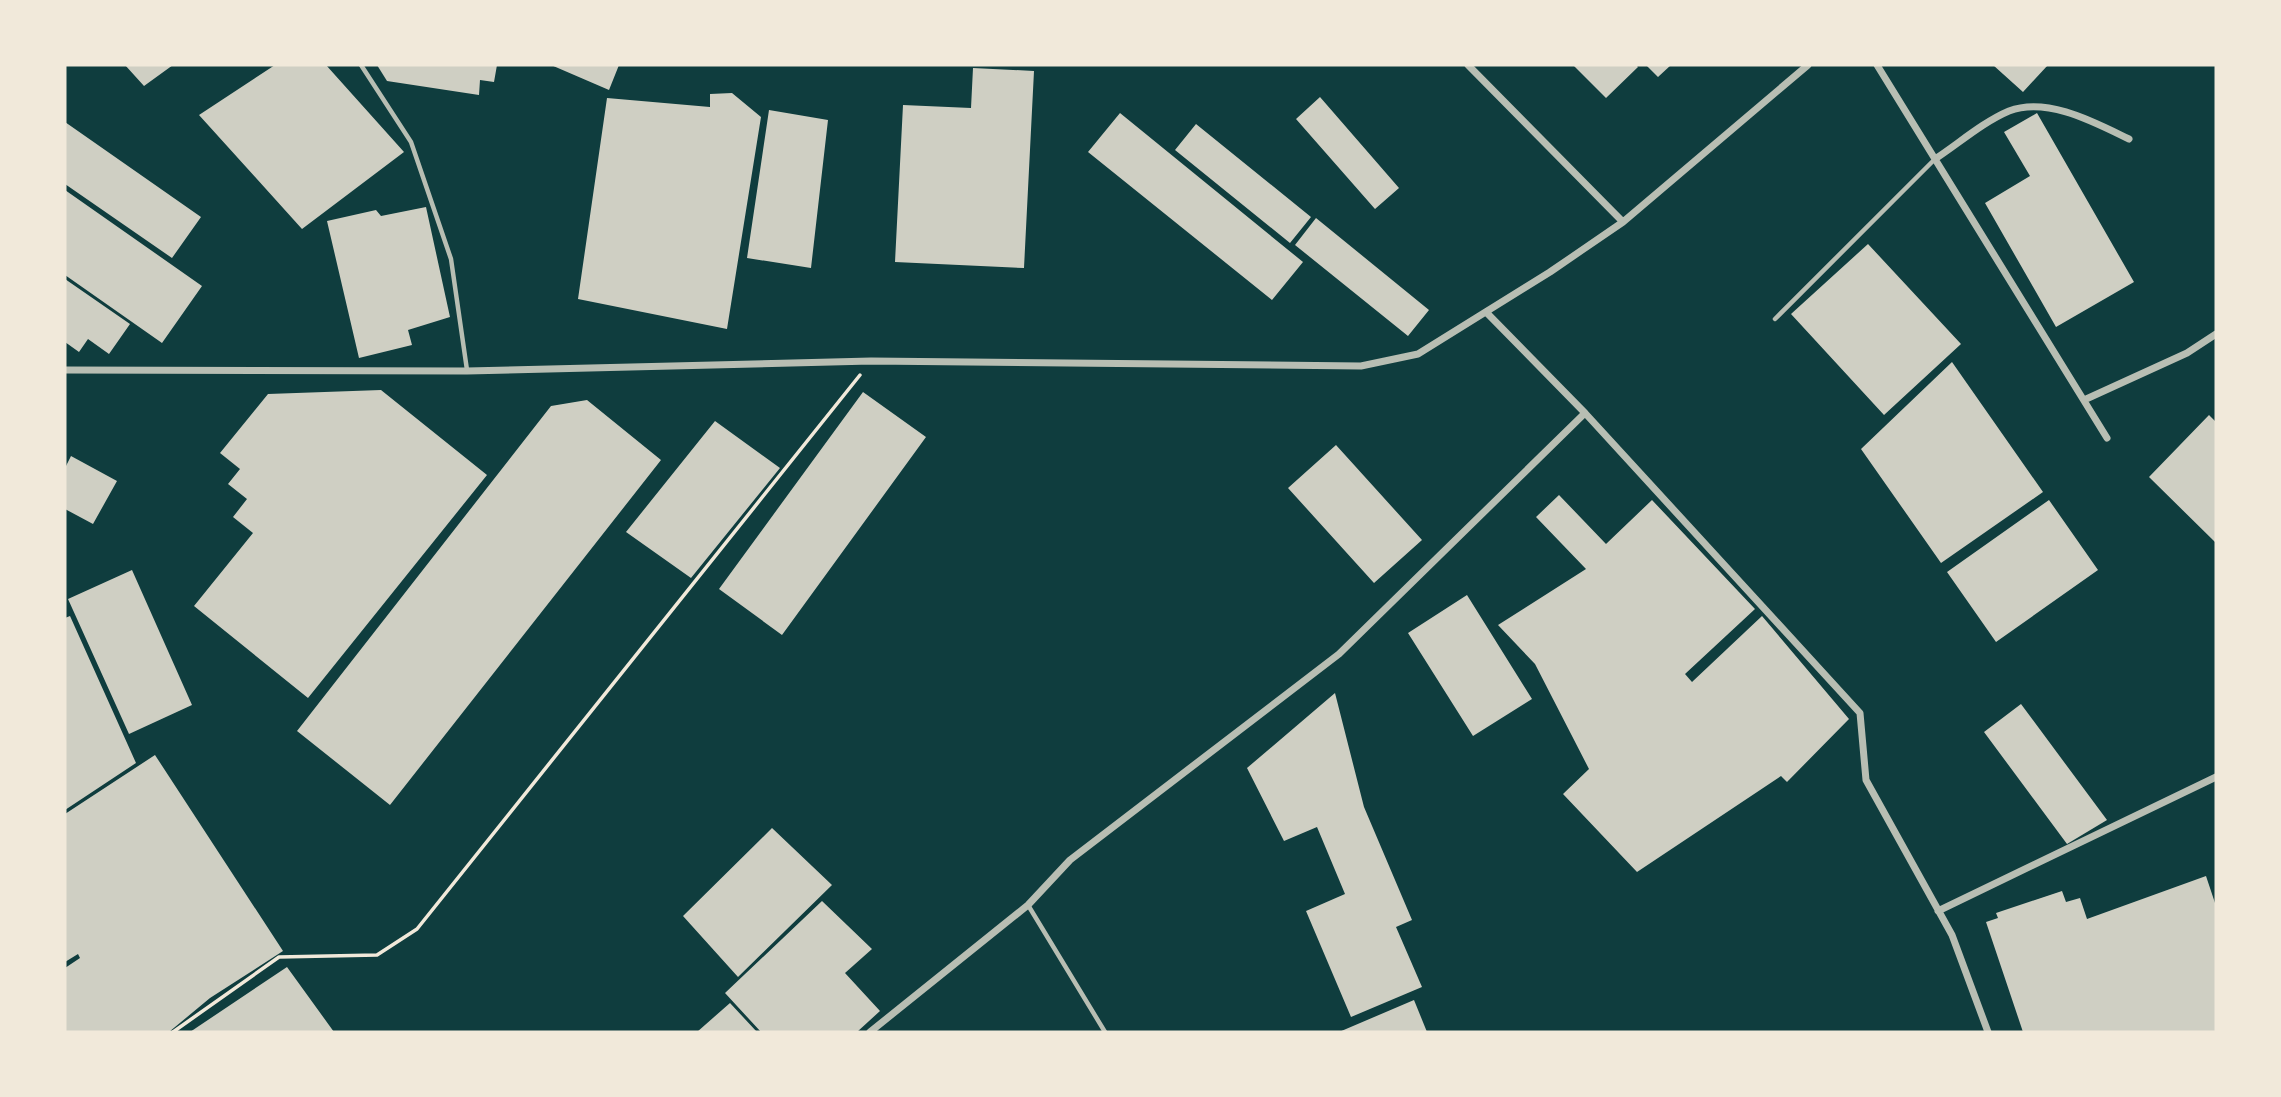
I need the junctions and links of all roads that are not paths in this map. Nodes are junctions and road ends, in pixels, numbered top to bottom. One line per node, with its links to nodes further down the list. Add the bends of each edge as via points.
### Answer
1 (361, 65): 12 (lane, via 411,142 451,259)
2 (1468, 65): 7 (street)
3 (1808, 65): 7 (street)
4 (1877, 65): 6 (street)
5 (2129, 139): 6 (street, via 2081,117 2026,108 2002,115)
6 (1935, 159): 9 (lane); 13 (street)
7 (1623, 222): 8 (street)
8 (1486, 312): 12 (street, via 1418,354 1361,366 871,361); 14 (street)
9 (1776, 319)
10 (2216, 334): 13 (street, via 2187,353)
11 (65, 370): 12 (street)
12 (467, 371)
13 (2084, 400): 15 (street)
14 (1585, 413): 17 (street, via 1339,654 1070,860); 18 (street, via 1860,713 1866,780)
15 (2107, 439)
16 (2216, 777): 18 (street)
17 (1028, 905): 19 (street); 20 (lane)
18 (1938, 911): 21 (street, via 1952,935)
19 (870, 1032)
20 (1105, 1032)
21 (1988, 1032)

